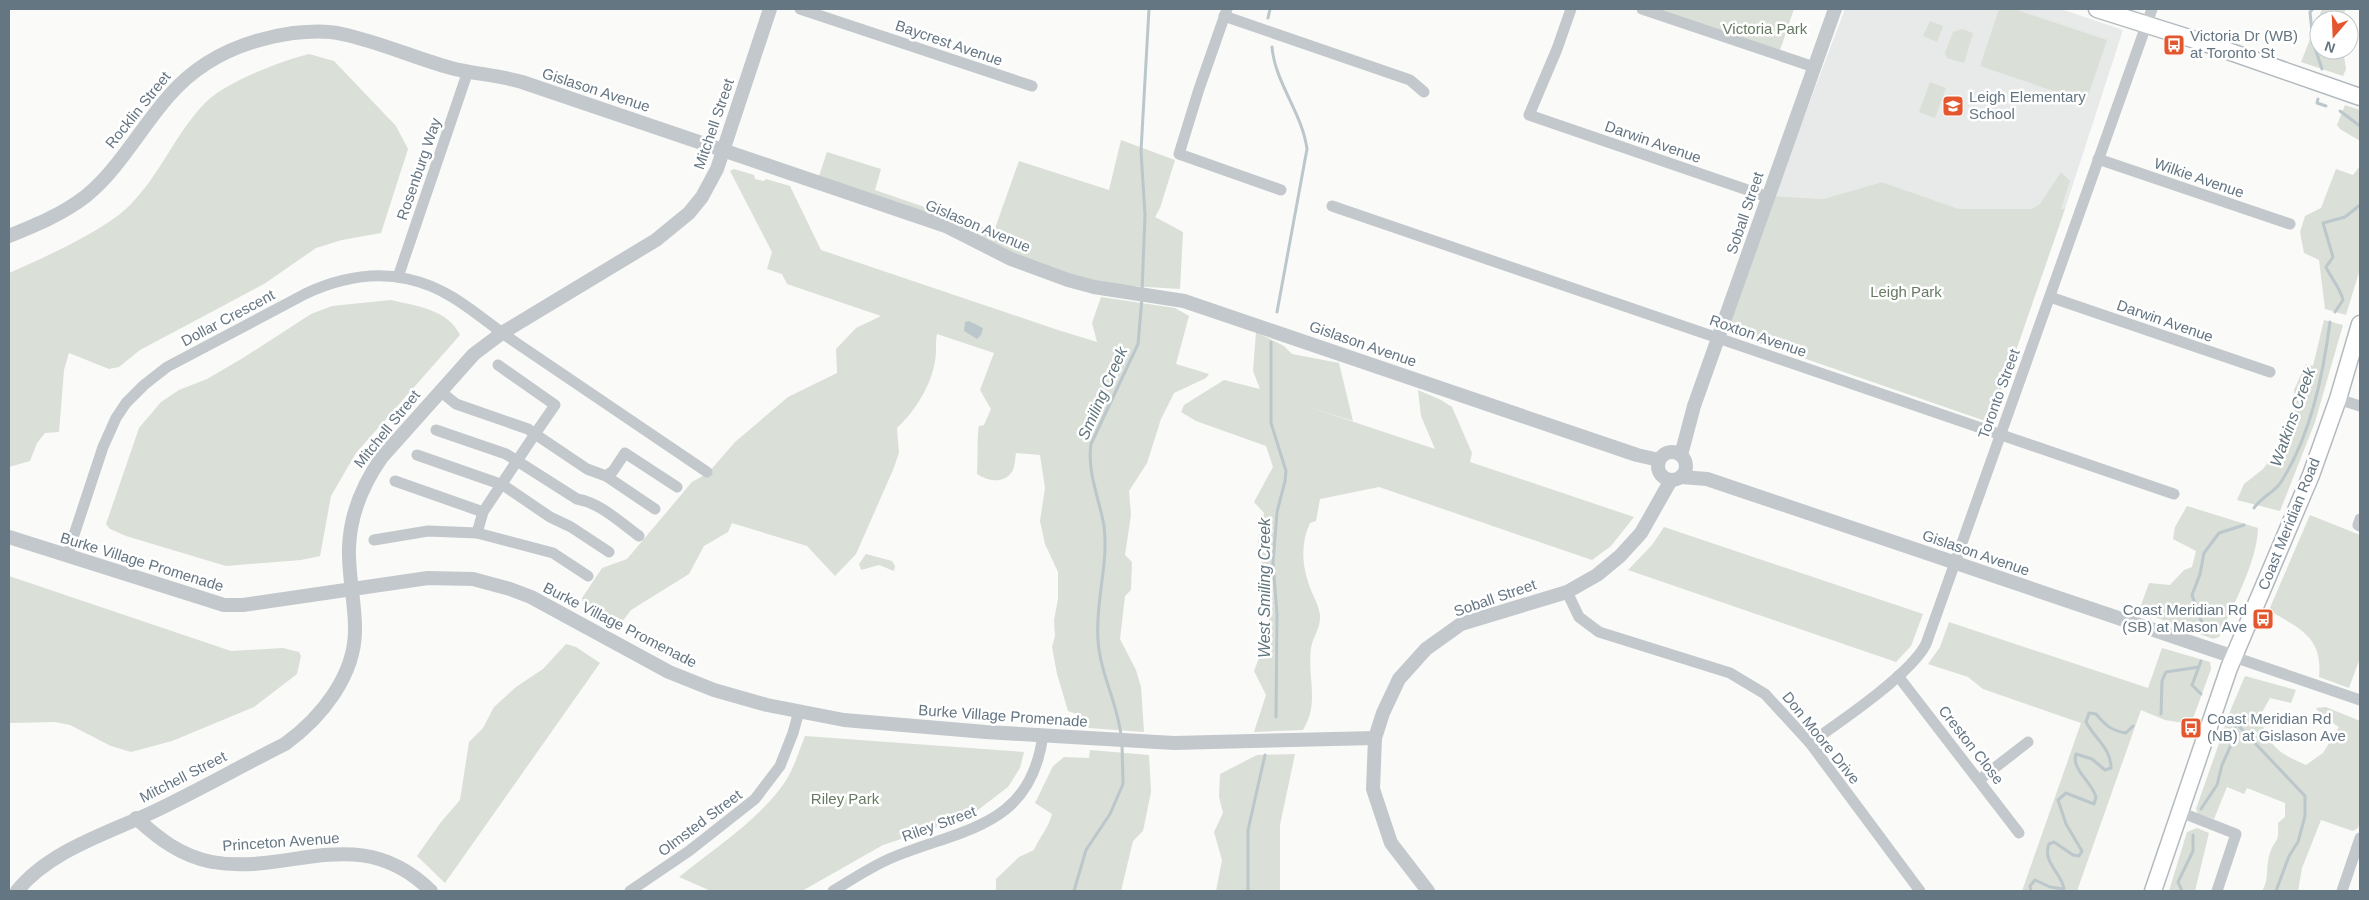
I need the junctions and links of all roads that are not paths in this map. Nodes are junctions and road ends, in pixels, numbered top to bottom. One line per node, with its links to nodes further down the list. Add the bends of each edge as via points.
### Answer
1 (770, 9): 16 (street, Mitchell Street)
2 (800, 9): 13 (street, Baycrest Avenue)
3 (1571, 9): 19 (street, Darwin Avenue, via 1529,115)
4 (1642, 9): 11 (street)
5 (1835, 9): 11 (street, Soball Street)
6 (2097, 9): 9 (main road)
7 (2152, 9): 9 (street, Toronto Street)
8 (1226, 12): 14 (street, via 1410,80); 18 (street, via 1179,154)
9 (2146, 25): 15 (main road); 17 (street, Toronto Street)
10 (306, 32): 12 (street, Gislason Avenue, via 341,33); 22 (street, Rocklin Street, via 244,44 198,68 167,98 87,195 55,216)
11 (1814, 67): 19 (street, Soball Street)
12 (468, 72): 16 (street, Gislason Avenue, via 516,80); 23 (street, Rosenburg Way)
13 (1032, 86)
14 (1424, 92)
15 (2360, 97)
16 (723, 150): 26 (street, Mitchell Street, via 702,197 674,227); 38 (street, Gislason Avenue, via 946,226 995,252 1068,280 1184,301)
17 (2098, 159): 21 (street, Wilkie Avenue); 24 (street, Toronto Street)
18 (1281, 190)
19 (1768, 197): 27 (street, Soball Street)
20 (1332, 206): 27 (street, Roxton Avenue)
21 (2290, 224)
22 (9, 236)
23 (398, 277): 26 (street, Dollar Crescent, via 447,292); 54 (street, Dollar Crescent, via 361,276 317,288 167,367 144,384 126,403 108,434)
24 (2050, 297): 29 (street, Darwin Avenue); 35 (street, Toronto Street)
25 (2360, 324): 31 (main road, Coast Meridian Road)
26 (502, 333): 30 (street, Mitchell Street, via 474,354); 39 (street, Dollar Crescent)
27 (1718, 338): 35 (street, Roxton Avenue); 38 (street, Soball Street)
28 (498, 365): 34 (street, via 556,405)
29 (2270, 372)
30 (440, 391): 34 (street, via 456,404); 57 (street, Mitchell Street, via 382,456 361,492 349,538)
31 (2338, 398): 32 (street); 59 (main road, Coast Meridian Road, via 2307,484)
32 (2360, 406)
33 (436, 430): 37 (street)
34 (535, 434): 37 (street); 40 (street, via 586,469)
35 (2001, 434): 44 (street, Roxton Avenue); 55 (street, Toronto Street)
36 (417, 455): 42 (street)
37 (518, 460): 42 (street); 50 (street, via 577,499 600,508)
38 (1671, 466): 55 (street, Gislason Avenue); 58 (street, Soball Street, via 1654,513 1641,533 1620,556)
39 (707, 472)
40 (606, 476): 43 (street, via 625,453); 45 (street)
41 (395, 481): 46 (street)
42 (503, 485): 46 (street); 53 (street)
43 (677, 487)
44 (2174, 494)
45 (655, 509)
46 (483, 512): 49 (street)
47 (2360, 519): 48 (street)
48 (2360, 526)
49 (477, 533): 52 (street, via 428,531); 56 (street, via 553,553)
50 (639, 536)
51 (9, 537): 54 (street, Burke Village Promenade)
52 (374, 540)
53 (609, 552)
54 (67, 556): 57 (street, Burke Village Promenade, via 224,605)
55 (1956, 564): 59 (street, Gislason Avenue); 60 (street, Toronto Street, via 1926,644 1915,661)
56 (588, 576)
57 (352, 590): 62 (street, Burke Village Promenade, via 428,578 472,579 510,589 551,607 668,672 714,690); 69 (street, Mitchell Street, via 355,631 349,661 343,677 318,715 285,744)
58 (1567, 592): 64 (street, Soball Street, via 1461,624 1426,649 1399,678 1382,713); 66 (street, Don Moore Drive, via 1579,617 1599,632 1714,668 1747,682 1780,708)
59 (2234, 657): 61 (street); 68 (main road, Coast Meridian Road)
60 (1898, 676): 66 (street, Toronto Street); 67 (street, Creston Close)
61 (2360, 700)
62 (799, 711): 63 (street, Burke Village Promenade, via 844,720); 74 (street, Olmsted Street, via 780,766 755,799 690,852)
63 (1043, 735): 64 (street, Burke Village Promenade, via 1142,742 1220,743); 75 (street, Riley Street, via 1031,777 1016,799 1000,814 973,830 883,861)
64 (1376, 738): 76 (street, Soball Street, via 1373,789 1391,843)
65 (2028, 742): 67 (street)
66 (1810, 743): 77 (street, Don Moore Drive)
67 (1979, 780): 70 (street, Creston Close)
68 (2180, 812): 78 (main road, Coast Meridian Road); 79 (street, via 2236,834)
69 (136, 818): 72 (street, Mitchell Street, via 54,859); 73 (street, Princeton Avenue, via 170,846 208,861 238,864 336,854 362,855 397,867)
70 (2019, 833)
71 (2360, 838): 80 (street)
72 (17, 891)
73 (430, 891)
74 (630, 891)
75 (832, 891)
76 (1428, 891)
77 (1920, 891)
78 (2153, 891)
79 (2217, 891)
80 (2342, 891)

